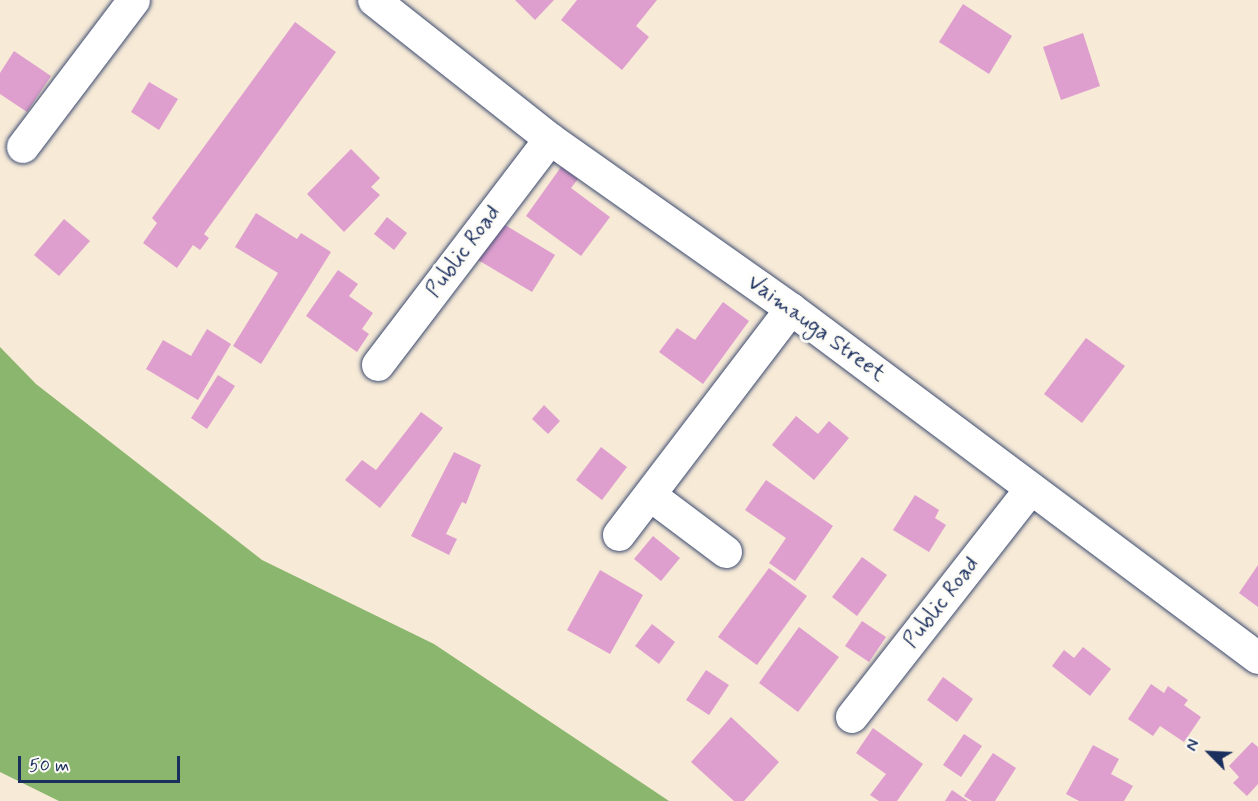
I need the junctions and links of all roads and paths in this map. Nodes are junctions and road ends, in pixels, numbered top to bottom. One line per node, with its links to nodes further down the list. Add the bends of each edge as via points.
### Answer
1 (134, 0): 4 (street)
2 (374, 0): 3 (street, Vaimauga Street)
3 (550, 138): 5 (street, Vaimauga Street); 6 (street, Public Road)
4 (23, 147)
5 (790, 309): 7 (street, Vaimauga Street); 8 (street)
6 (378, 365)
7 (1031, 489): 11 (street, Vaimauga Street); 12 (street, Public Road)
8 (650, 495): 9 (street); 10 (street)
9 (619, 535)
10 (726, 552)
11 (1258, 658)
12 (852, 717)

